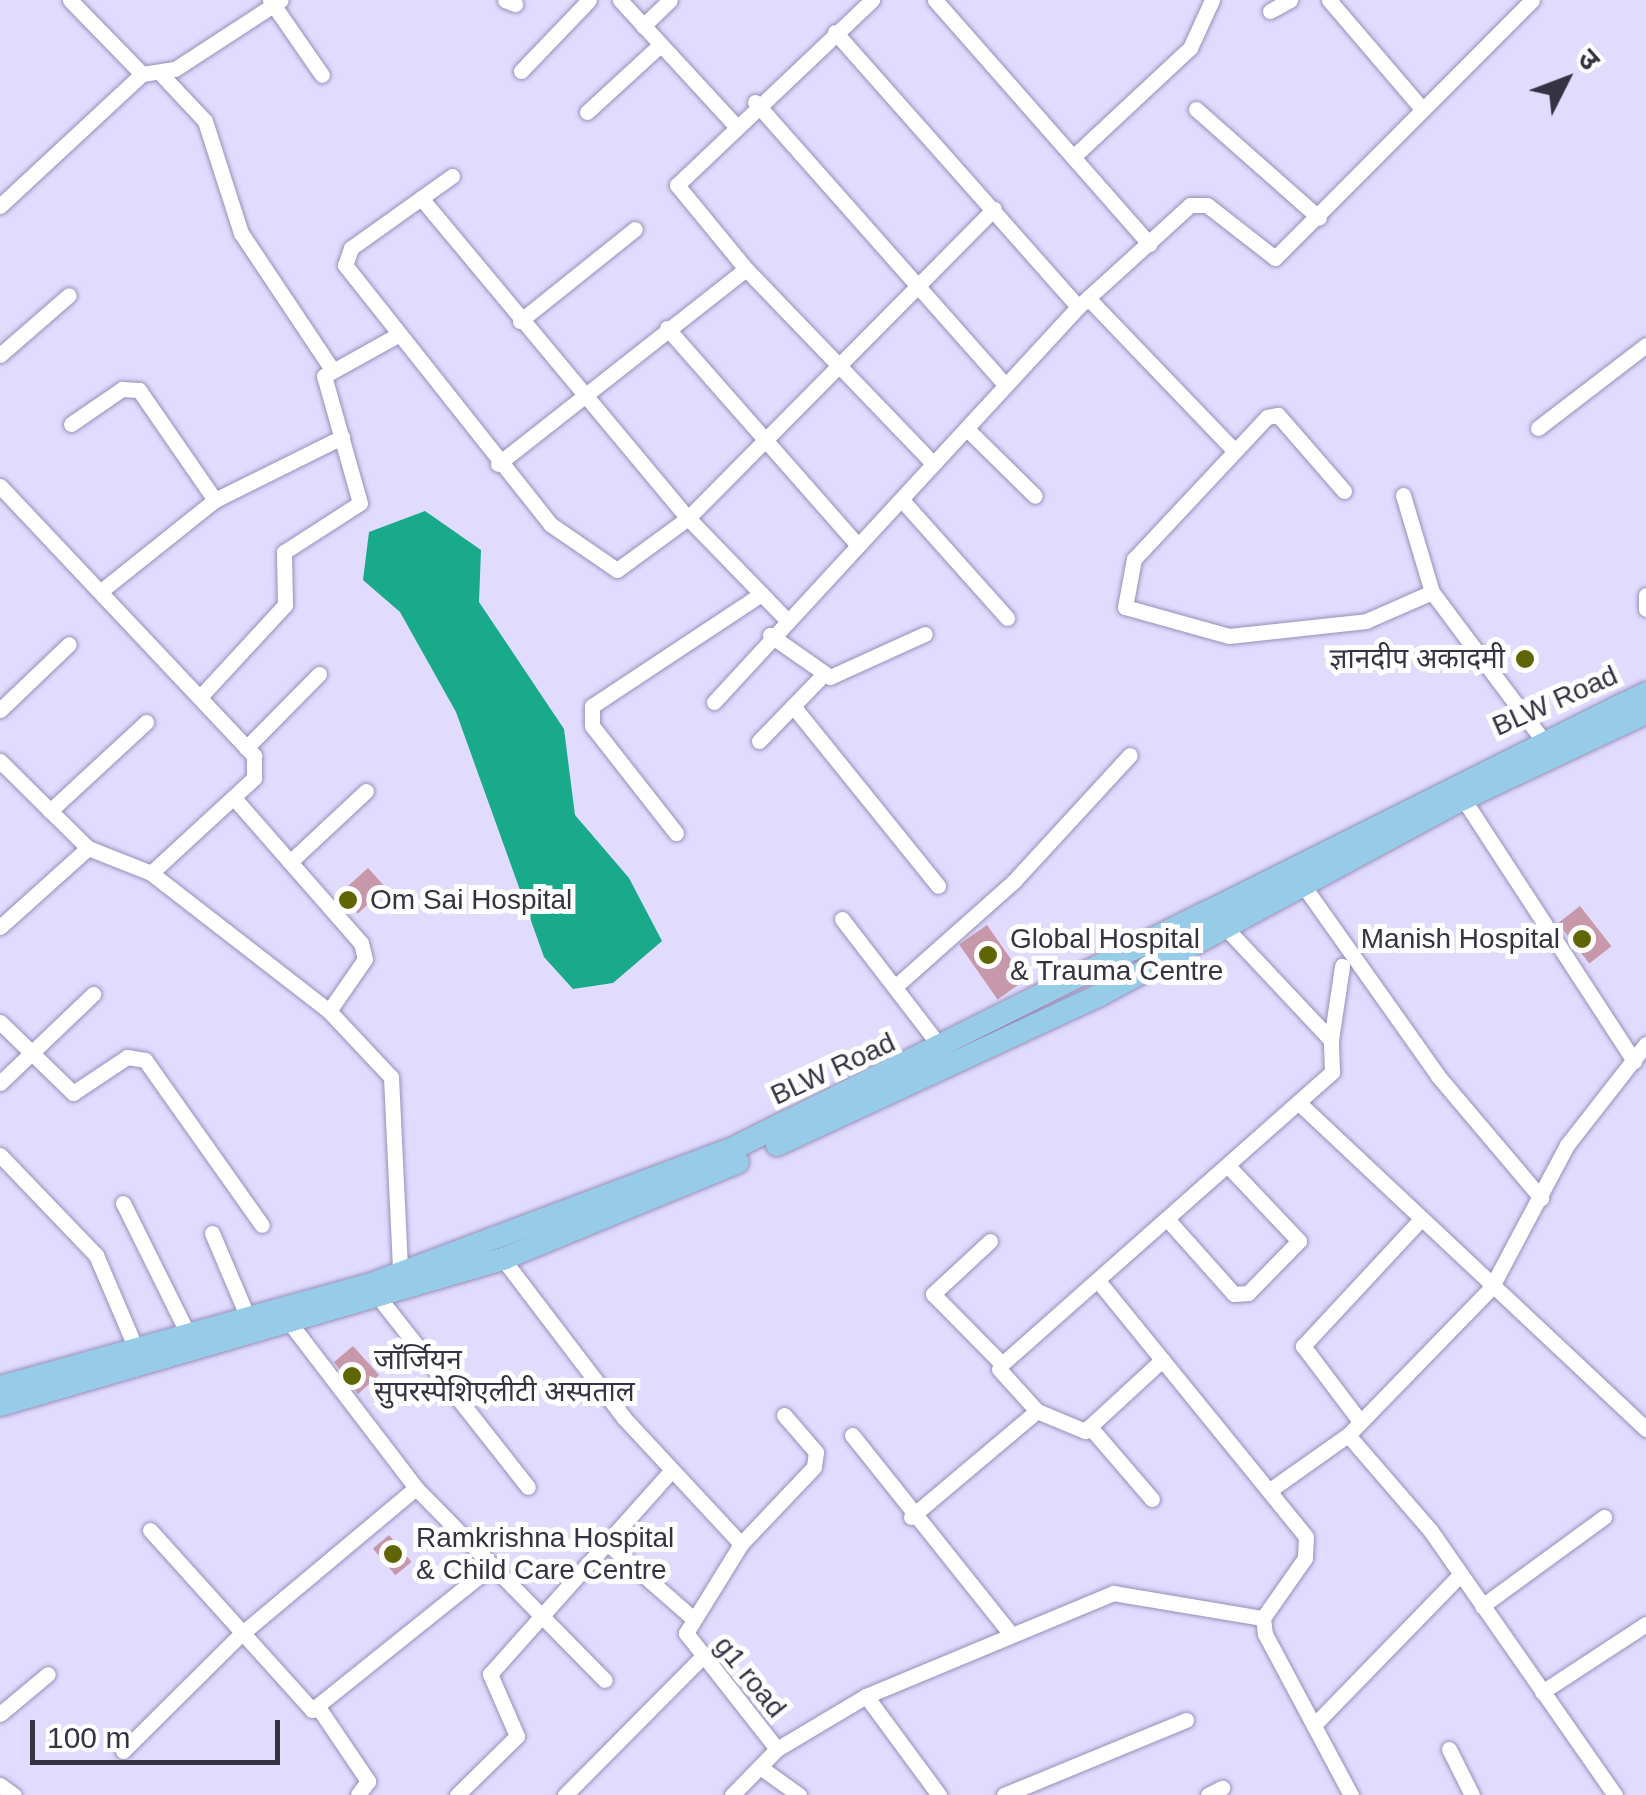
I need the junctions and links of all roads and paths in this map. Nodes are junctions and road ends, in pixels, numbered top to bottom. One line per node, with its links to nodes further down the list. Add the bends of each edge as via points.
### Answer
1 (589, 0): 16 (street)
2 (620, 0): 13 (street)
3 (670, 0): 13 (street)
4 (872, 0): 14 (street)
5 (936, 0): 25 (street)
6 (1212, 0): 25 (street, via 1190,48)
7 (1290, 0): 12 (street)
8 (1329, 0): 22 (street)
9 (1532, 0): 22 (street)
10 (74, 1): 17 (street)
11 (275, 2): 18 (street); 19 (street)
12 (1270, 12)
13 (643, 26): 15 (street)
14 (835, 32): 20 (street); 29 (street)
15 (660, 45): 23 (street); 24 (street)
16 (521, 71)
17 (142, 74): 18 (street); 28 (street)
18 (161, 74): 43 (street, via 206,121 241,233)
19 (322, 75)
20 (755, 102): 24 (street); 34 (street)
21 (1196, 109): 30 (street)
22 (1422, 110): 30 (street)
23 (587, 112)
24 (734, 124): 33 (street, via 677,185)
25 (1072, 157): 32 (street)
26 (452, 176): 27 (street)
27 (421, 198): 37 (street); 39 (street, via 344,258)
28 (0, 206)
29 (994, 209): 34 (street); 36 (street)
30 (1319, 218): 32 (street, via 1267,258 1195,203)
31 (635, 229): 37 (street)
32 (1149, 244): 36 (street)
33 (746, 269): 38 (street); 42 (street)
34 (916, 286): 42 (street); 45 (street)
35 (69, 295): 41 (street)
36 (1083, 302): 45 (street); 52 (street)
37 (520, 321): 46 (street)
38 (667, 328): 46 (street); 51 (street)
39 (396, 336): 43 (street); 54 (street)
40 (1640, 350): 44 (street); 48 (street)
41 (0, 354)
42 (835, 361): 51 (street); 53 (street)
43 (331, 368): 50 (street, via 324,386)
44 (1646, 368)
45 (1005, 385): 49 (street)
46 (583, 396): 54 (street); 61 (street)
47 (71, 424): 59 (street, via 122,389 139,390)
48 (1538, 428)
49 (967, 429): 53 (street); 58 (street)
50 (342, 437): 59 (street); 76 (street, via 360,503 284,552 285,605)
51 (767, 441): 61 (street); 62 (street)
52 (1232, 448): 56 (street, via 1278,416); 64 (street, via 1134,559 1124,603 1132,614 1229,636 1366,621)
53 (933, 463): 60 (street)
54 (498, 464): 61 (street, via 550,524 610,570)
55 (0, 486): 63 (street)
56 (1344, 491)
57 (1403, 495): 64 (street)
58 (1035, 496)
59 (216, 500): 63 (street)
60 (902, 500): 62 (street); 69 (street)
61 (688, 518): 65 (street)
62 (856, 543): 68 (street)
63 (101, 591): 76 (street)
64 (1432, 592): 82 (street)
65 (762, 594): 68 (street); 91 (street, via 592,706 592,726)
66 (1646, 595): 67 (street)
67 (1646, 609)
68 (784, 617): 71 (street)
69 (1006, 618)
70 (925, 634): 74 (street)
71 (770, 635): 74 (street); 77 (street)
72 (69, 644): 79 (street)
73 (318, 674): 84 (street)
74 (822, 676): 78 (street)
75 (1646, 693): 82 (main road, BLW Road)
76 (200, 697): 84 (street)
77 (714, 702)
78 (793, 706): 83 (street); 96 (street)
79 (0, 710)
80 (1646, 713): 88 (main road)
81 (146, 722): 90 (street)
82 (1542, 738): 88 (main road, BLW Road)
83 (759, 742)
84 (246, 748): 89 (street, via 258,766)
85 (1130, 755): 101 (street, via 1014,882)
86 (0, 761): 90 (street)
87 (366, 790): 93 (street)
88 (1458, 790): 95 (main road); 98 (main road, BLW Road); 109 (street)
89 (234, 798): 93 (street); 94 (street)
90 (50, 812): 92 (street)
91 (676, 834)
92 (88, 848): 94 (street); 99 (street)
93 (290, 862): 103 (street, via 365,951)
94 (151, 873): 103 (street)
95 (1303, 885): 98 (main road); 114 (street, via 1438,1076)
96 (938, 886)
97 (842, 919): 101 (street)
98 (1219, 920): 105 (street); 107 (main road, BLW Road); 121 (main road, via 980,1054)
99 (0, 927)
100 (1342, 966): 105 (street)
101 (897, 986): 107 (street)
102 (93, 994): 108 (street)
103 (329, 1011): 122 (street, via 391,1077)
104 (0, 1022): 108 (street)
105 (1331, 1040): 111 (street, via 1332,1072)
106 (1646, 1044): 109 (street)
107 (944, 1051): 121 (main road, BLW Road)
108 (32, 1053): 110 (street); 118 (street, via 73,1093 127,1057 146,1060)
109 (1634, 1061): 114 (street, via 1568,1145)
110 (0, 1083)
111 (1300, 1104): 113 (street); 117 (street)
112 (0, 1155): 130 (street, via 96,1255)
113 (1228, 1166): 116 (street); 116 (street, via 1298,1241 1248,1293 1234,1294)
114 (1541, 1198): 124 (street)
115 (123, 1203): 129 (street)
116 (1168, 1220): 123 (street)
117 (1420, 1220): 124 (street); 138 (street, via 1303,1346)
118 (262, 1224)
119 (212, 1233): 127 (street)
120 (990, 1241): 123 (street, via 933,1294 995,1362 1014,1357)
121 (487, 1258): 122 (main road, BLW Road); 125 (main road); 143 (street)
122 (400, 1272): 126 (main road, BLW Road)
123 (1099, 1282): 132 (street)
124 (1491, 1288): 138 (street); 140 (street)
125 (380, 1298): 126 (main road); 144 (street)
126 (341, 1302): 127 (main road, BLW Road); 128 (main road)
127 (249, 1320): 129 (main road, BLW Road)
128 (293, 1327): 131 (main road); 145 (street)
129 (189, 1336): 131 (main road, BLW Road)
130 (137, 1350): 131 (main road, BLW Road); 134 (main road, BLW Road)
131 (167, 1351): 135 (main road)
132 (1162, 1360): 139 (street); 146 (street)
133 (999, 1369): 136 (street)
134 (0, 1386)
135 (0, 1405)
136 (1037, 1410): 139 (street, via 1048,1408 1079,1433); 148 (street)
137 (784, 1415): 152 (street, g1 road, via 817,1460)
138 (1359, 1420): 142 (street)
139 (1090, 1427): 147 (street)
140 (1646, 1429)
141 (852, 1435): 148 (street)
142 (1348, 1436): 146 (street); 154 (street)
143 (672, 1470): 151 (street); 152 (street)
144 (528, 1486)
145 (416, 1488): 153 (street); 161 (street)
146 (1270, 1490): 158 (street, via 1308,1548)
147 (1152, 1498)
148 (911, 1517): 160 (street)
149 (1604, 1517): 155 (street)
150 (150, 1530): 161 (street)
151 (606, 1543): 156 (street); 157 (street)
152 (741, 1544): 156 (street, g1 road)
153 (493, 1566): 157 (street); 167 (street)
154 (1460, 1574): 155 (street); 170 (street)
155 (1482, 1606): 165 (street)
156 (689, 1614): 162 (street, g1 road, via 686,1633)
157 (542, 1615): 164 (street); 176 (street, via 490,1674 517,1736)
158 (1263, 1618): 160 (street, g1 road, via 1113,1593); 170 (street)
159 (1646, 1624): 165 (street)
160 (1010, 1633): 166 (street, g1 road)
161 (240, 1635): 167 (street, via 301,1706); 173 (street)
162 (700, 1659): 172 (street, g1 road); 179 (street)
163 (48, 1674): 168 (street)
164 (605, 1680)
165 (1542, 1692): 186 (street)
166 (866, 1696): 172 (street, g1 road); 182 (street)
167 (320, 1710): 178 (street, via 368,1781)
168 (0, 1714)
169 (1186, 1720): 183 (street)
170 (1314, 1726): 184 (street)
171 (1449, 1749): 185 (street)
172 (777, 1750): 174 (street)
173 (123, 1751)
174 (760, 1767): 180 (street); 181 (street)
175 (0, 1785): 177 (street)
176 (460, 1794)
177 (14, 1795)
178 (358, 1795)
179 (565, 1795)
180 (732, 1795)
181 (798, 1795)
182 (939, 1795)
183 (1004, 1795)
184 (1351, 1795)
185 (1472, 1795)
186 (1615, 1795)

